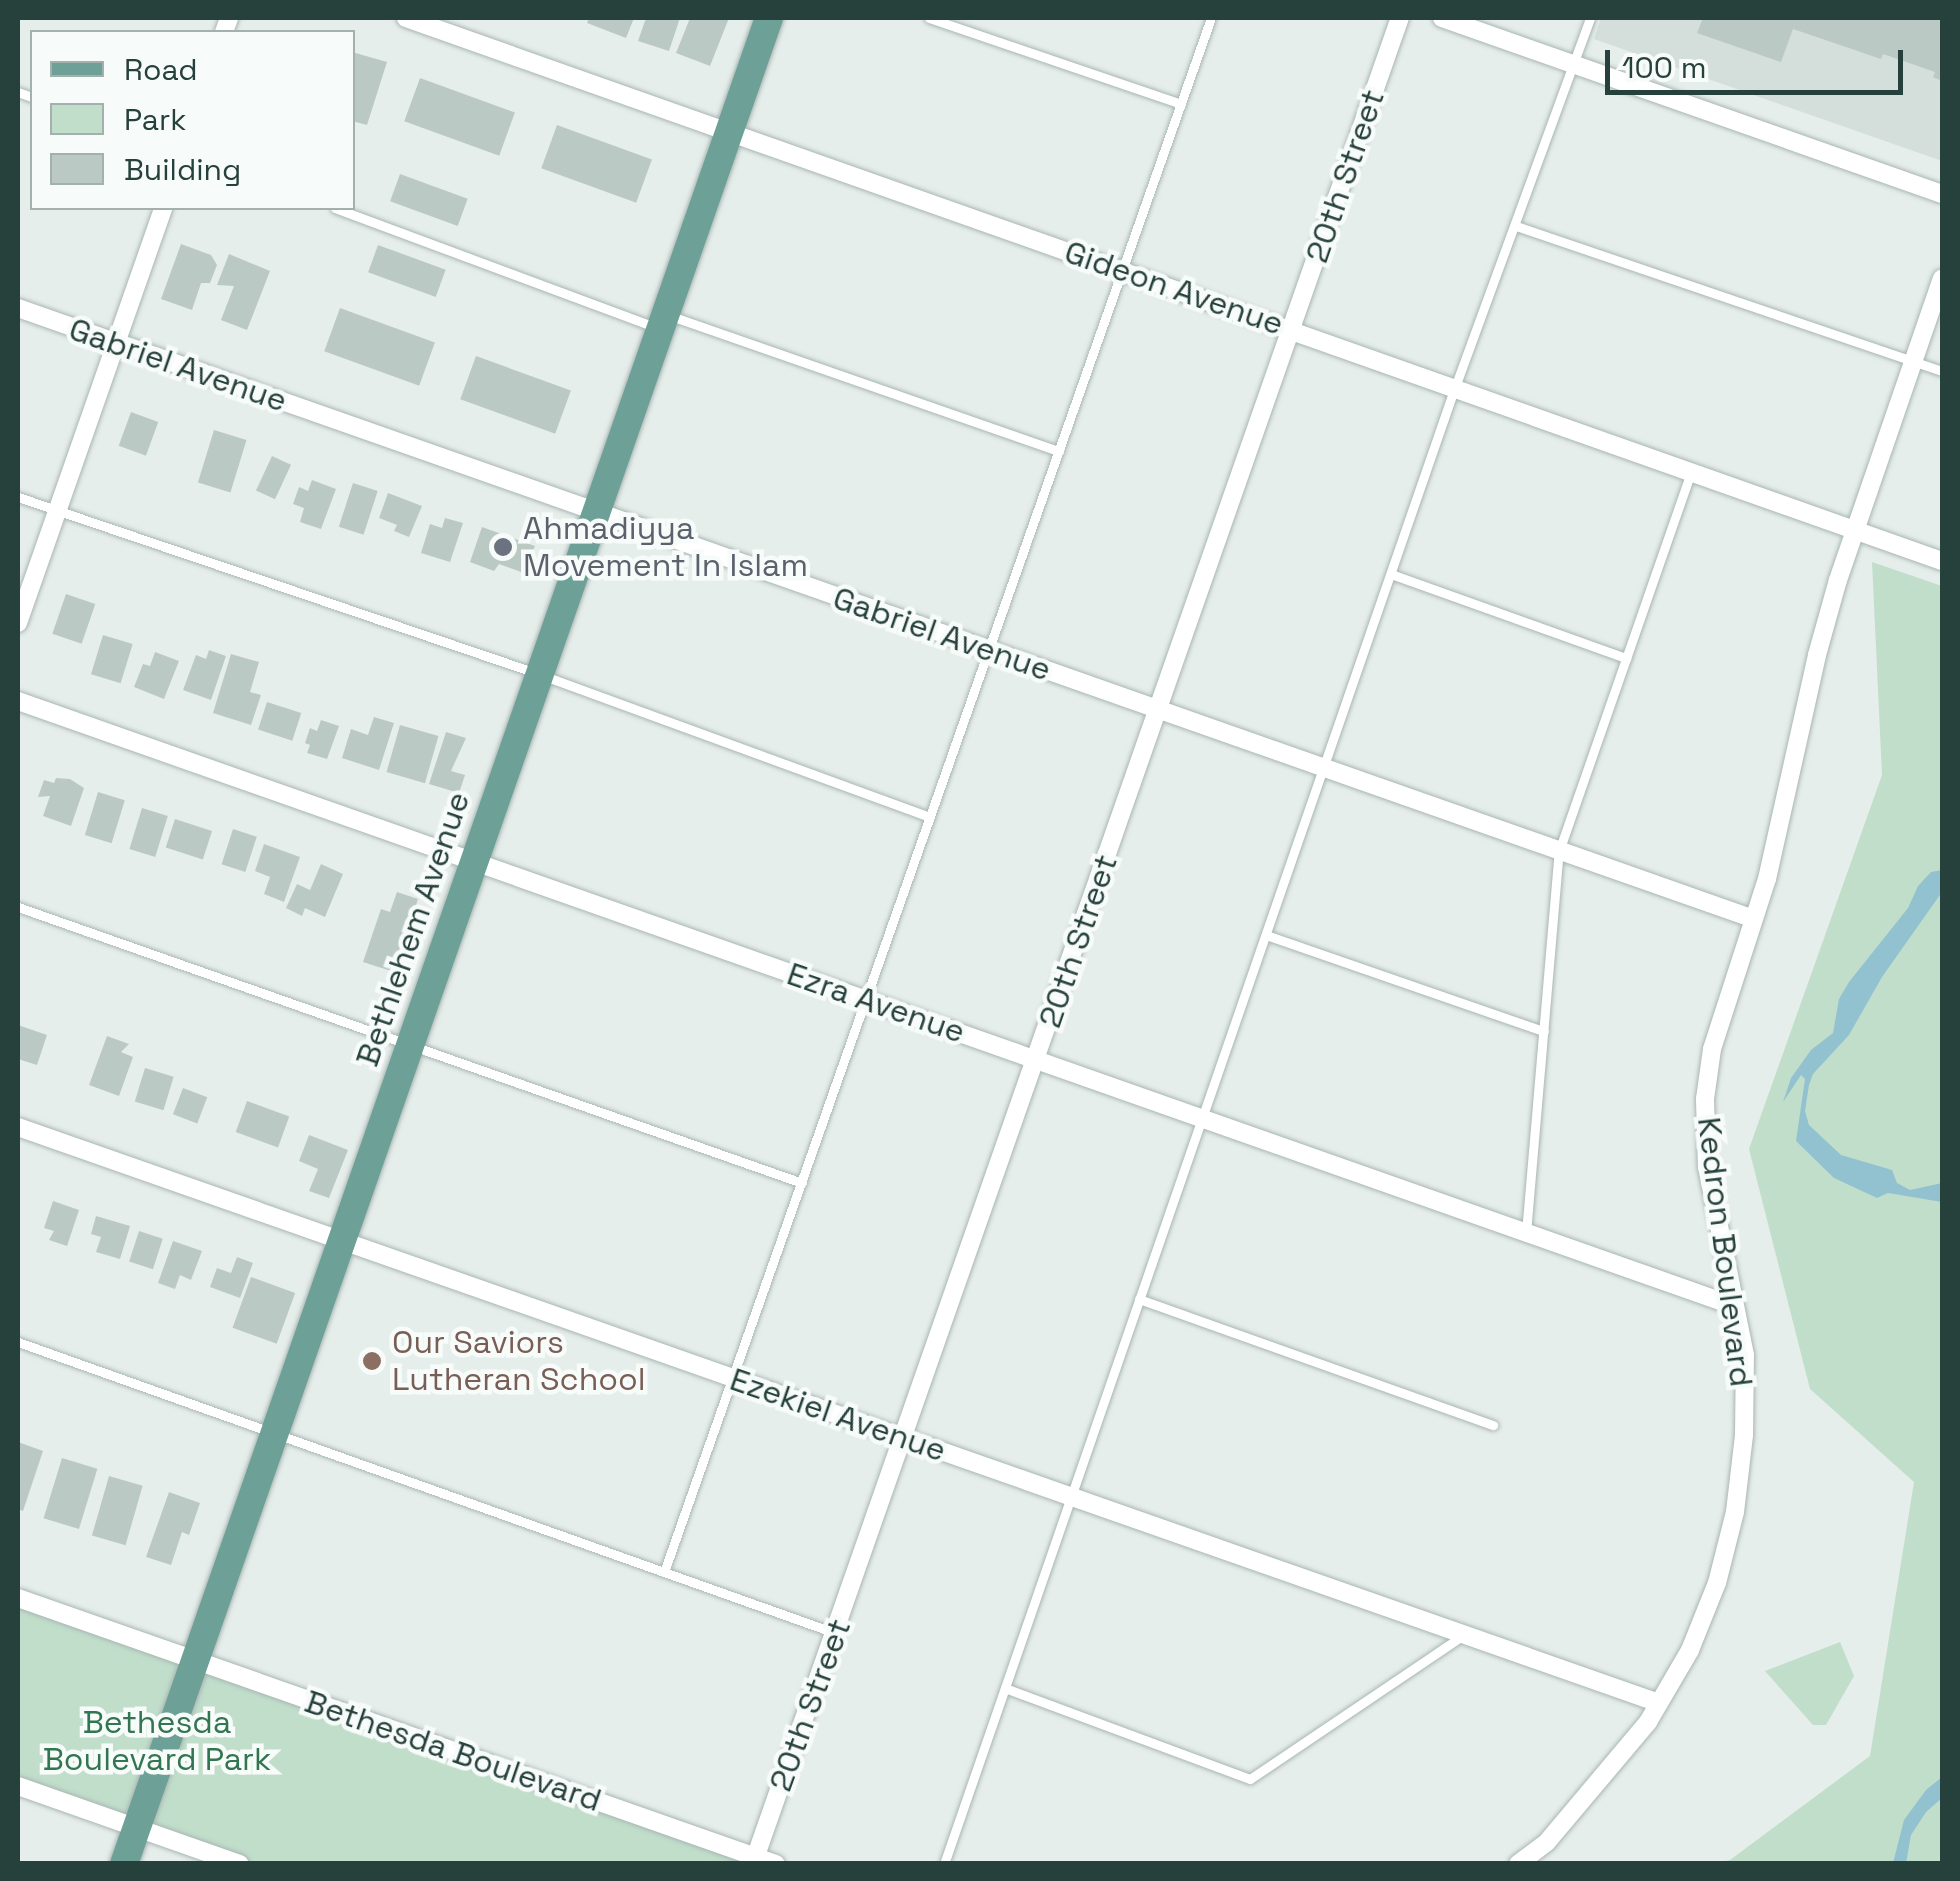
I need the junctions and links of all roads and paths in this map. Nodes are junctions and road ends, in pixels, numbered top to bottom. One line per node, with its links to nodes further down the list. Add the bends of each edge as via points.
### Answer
1 (406, 18): 10 (street, Gideon Avenue)
2 (768, 18): 10 (main road, Bethlehem Avenue)
3 (929, 18): 9 (lane)
4 (1212, 18): 9 (lane)
5 (1400, 18): 19 (street, 20th Street)
6 (1442, 18): 8 (street)
7 (1590, 18): 8 (lane)
8 (1574, 64): 11 (street); 14 (lane)
9 (1181, 104): 15 (lane)
10 (729, 132): 15 (street, Gideon Avenue); 18 (main road, Bethlehem Avenue)
11 (1942, 194)
12 (161, 210): 20 (street)
13 (341, 210): 18 (lane)
14 (1516, 226): 21 (lane); 23 (lane)
15 (1122, 270): 19 (street, Gideon Avenue); 24 (lane)
16 (1942, 278): 21 (street, Kedron Boulevard)
17 (18, 308): 20 (street, Gabriel Avenue)
18 (662, 322): 24 (lane); 28 (main road, Bethlehem Avenue)
19 (1292, 329): 23 (street, Gideon Avenue); 37 (street, 20th Street)
20 (115, 343): 27 (street); 28 (street, Gabriel Avenue)
21 (1914, 361): 22 (lane); 29 (street, Kedron Boulevard)
22 (1942, 372)
23 (1455, 387): 25 (street, Gideon Avenue); 31 (lane)
24 (1059, 451): 33 (lane)
25 (1691, 472): 29 (street, Gideon Avenue); 34 (lane)
26 (18, 496): 27 (lane)
27 (57, 511): 32 (street); 35 (lane)
28 (596, 512): 33 (street, Gabriel Avenue); 35 (main road, Bethlehem Avenue)
29 (1856, 530): 30 (street, Gideon Avenue); 43 (street, Kedron Boulevard, via 1816,654)
30 (1942, 561)
31 (1390, 574): 34 (lane); 38 (lane)
32 (18, 623)
33 (989, 650): 37 (street, Gabriel Avenue); 39 (lane)
34 (1626, 658): 40 (lane)
35 (539, 674): 39 (lane); 41 (main road, Bethlehem Avenue)
36 (18, 701): 41 (street, Ezra Avenue)
37 (1158, 711): 38 (street, Gabriel Avenue); 48 (street, 20th Street)
38 (1323, 768): 40 (street, Gabriel Avenue); 44 (lane)
39 (930, 817): 45 (lane)
40 (1558, 851): 43 (street, Gabriel Avenue); 46 (lane)
41 (474, 862): 45 (street, Ezra Avenue); 47 (main road, Bethlehem Avenue)
42 (18, 907): 47 (lane)
43 (1754, 919): 55 (street, Kedron Boulevard, via 1722,1009 1705,1099 1707,1167)
44 (1266, 934): 46 (lane); 49 (lane)
45 (866, 1000): 48 (street, Ezra Avenue); 51 (lane)
46 (1544, 1031): 52 (lane)
47 (410, 1045): 51 (lane); 53 (main road, Bethlehem Avenue)
48 (1037, 1059): 49 (street, Ezra Avenue); 60 (street, 20th Street)
49 (1202, 1118): 52 (street, Ezra Avenue); 54 (lane)
50 (18, 1126): 53 (street, Ezekiel Avenue)
51 (802, 1183): 57 (lane)
52 (1526, 1233): 55 (street, Ezra Avenue)
53 (342, 1240): 57 (street, Ezekiel Avenue); 59 (main road, Bethlehem Avenue)
54 (1139, 1299): 58 (lane); 61 (lane)
55 (1734, 1306): 68 (street, Kedron Boulevard, via 1745,1355 1735,1512 1717,1583)
56 (18, 1342): 59 (lane)
57 (733, 1378): 60 (street, Ezekiel Avenue); 62 (lane)
58 (1493, 1425)
59 (274, 1433): 62 (lane); 66 (main road, Bethlehem Avenue)
60 (904, 1438): 61 (street, Ezekiel Avenue); 64 (street, 20th Street)
61 (1071, 1496): 65 (street, Ezekiel Avenue); 67 (lane)
62 (664, 1572): 64 (lane)
63 (18, 1598): 66 (street, Bethesda Boulevard)
64 (836, 1633): 71 (street, 20th Street)
65 (1464, 1634): 67 (lane, via 1250,1778); 68 (street, Ezekiel Avenue)
66 (195, 1660): 70 (main road, Bethlehem Avenue); 71 (street, Bethesda Boulevard)
67 (1005, 1688): 75 (lane)
68 (1659, 1703): 76 (street, Kedron Boulevard, via 1605,1776 1547,1842)
69 (18, 1786): 70 (street)
70 (136, 1828): 72 (main road, Bethlehem Avenue); 73 (street)
71 (755, 1860): 74 (street, Bethesda Boulevard)
72 (124, 1864)
73 (240, 1864)
74 (776, 1864)
75 (944, 1864)
76 (1518, 1864)

